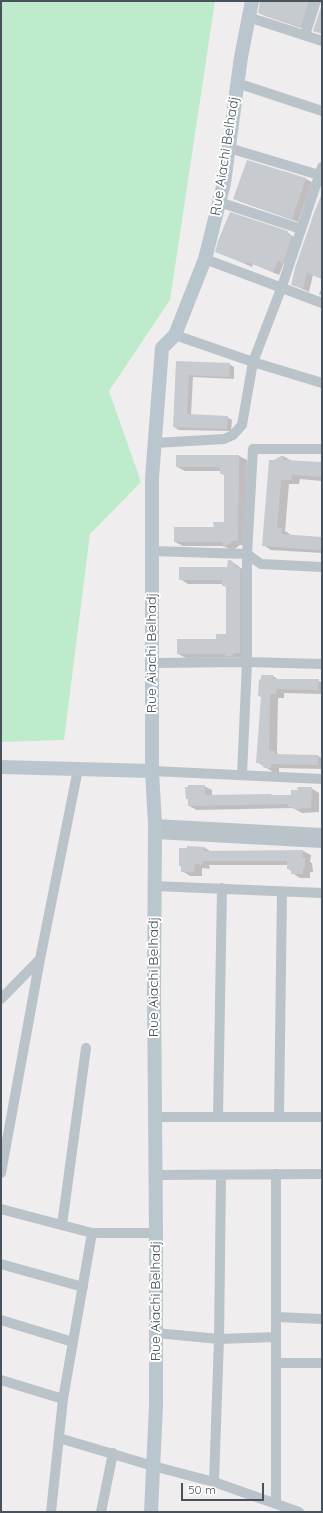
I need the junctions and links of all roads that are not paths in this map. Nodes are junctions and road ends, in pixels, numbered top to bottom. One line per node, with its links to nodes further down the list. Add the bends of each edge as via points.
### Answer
1 (252, 1): 3 (street, Rue Aiachi Belhadj)
2 (316, 1): 4 (street)
3 (248, 16): 4 (street); 6 (street, Rue Aiachi Belhadj)
4 (305, 35): 5 (street)
5 (322, 41)
6 (237, 83): 7 (street); 8 (street, Rue Aiachi Belhadj)
7 (322, 111)
8 (229, 148): 9 (street); 10 (street, Rue Aiachi Belhadj)
9 (321, 171): 11 (street)
10 (219, 202): 11 (street); 12 (street, Rue Aiachi Belhadj)
11 (301, 229): 13 (street)
12 (205, 259): 13 (street); 15 (street, Rue Aiachi Belhadj)
13 (281, 289): 14 (street); 16 (street)
14 (322, 303)
15 (175, 335): 16 (street); 18 (street, Rue Aiachi Belhadj, via 162,348)
16 (253, 362): 17 (street); 18 (street, via 242,424 233,436 224,439)
17 (322, 383)
18 (155, 443): 20 (street, Rue Aiachi Belhadj, via 152,478)
19 (322, 449): 21 (street, via 253,449)
20 (152, 551): 21 (street); 24 (street, Rue Aiachi Belhadj)
21 (247, 554): 22 (street, via 261,564); 23 (street)
22 (322, 567)
23 (247, 662): 24 (street); 25 (street); 29 (street)
24 (152, 663): 28 (street, Rue Aiachi Belhadj)
25 (322, 664)
26 (1, 767): 27 (street)
27 (78, 769): 28 (street); 38 (street)
28 (152, 771): 29 (street); 31 (street, Rue Aiachi Belhadj)
29 (242, 775): 30 (street)
30 (322, 779)
31 (155, 829): 32 (street); 33 (street); 34 (street, Rue Aiachi Belhadj)
32 (322, 833)
33 (322, 844)
34 (154, 886): 35 (street); 41 (street, Rue Aiachi Belhadj)
35 (222, 888): 36 (street); 44 (street)
36 (282, 890): 37 (street); 42 (street)
37 (322, 892)
38 (40, 959): 39 (street); 45 (street)
39 (1, 1000)
40 (86, 1048): 52 (street)
41 (155, 1117): 44 (street); 49 (street, Rue Aiachi Belhadj)
42 (279, 1117): 43 (street); 44 (street)
43 (322, 1117)
44 (218, 1118)
45 (3, 1149): 46 (street)
46 (1, 1174)
47 (276, 1174): 48 (street); 50 (street); 57 (street)
48 (322, 1174)
49 (155, 1175): 50 (street); 54 (street, Rue Aiachi Belhadj)
50 (222, 1176): 62 (street)
51 (1, 1209): 52 (street)
52 (62, 1225): 53 (street)
53 (92, 1233): 54 (street); 56 (street)
54 (156, 1233): 60 (street, Rue Aiachi Belhadj)
55 (1, 1264): 56 (street)
56 (83, 1287): 63 (street)
57 (277, 1317): 58 (street); 61 (street)
58 (322, 1319)
59 (1, 1320): 63 (street)
60 (156, 1333): 62 (street); 70 (street, Rue Aiachi Belhadj)
61 (276, 1337): 62 (street); 64 (street)
62 (219, 1339): 71 (street)
63 (73, 1342): 67 (street)
64 (276, 1363): 65 (street); 72 (street)
65 (322, 1363)
66 (1, 1380): 67 (street)
67 (63, 1399): 68 (street)
68 (59, 1438): 69 (street); 73 (street)
69 (113, 1454): 70 (street); 74 (street)
70 (153, 1466): 71 (street); 75 (street, Rue Aiachi Belhadj)
71 (214, 1482): 72 (street)
72 (276, 1504): 76 (street)
73 (51, 1512)
74 (101, 1512)
75 (151, 1512)
76 (299, 1512)

